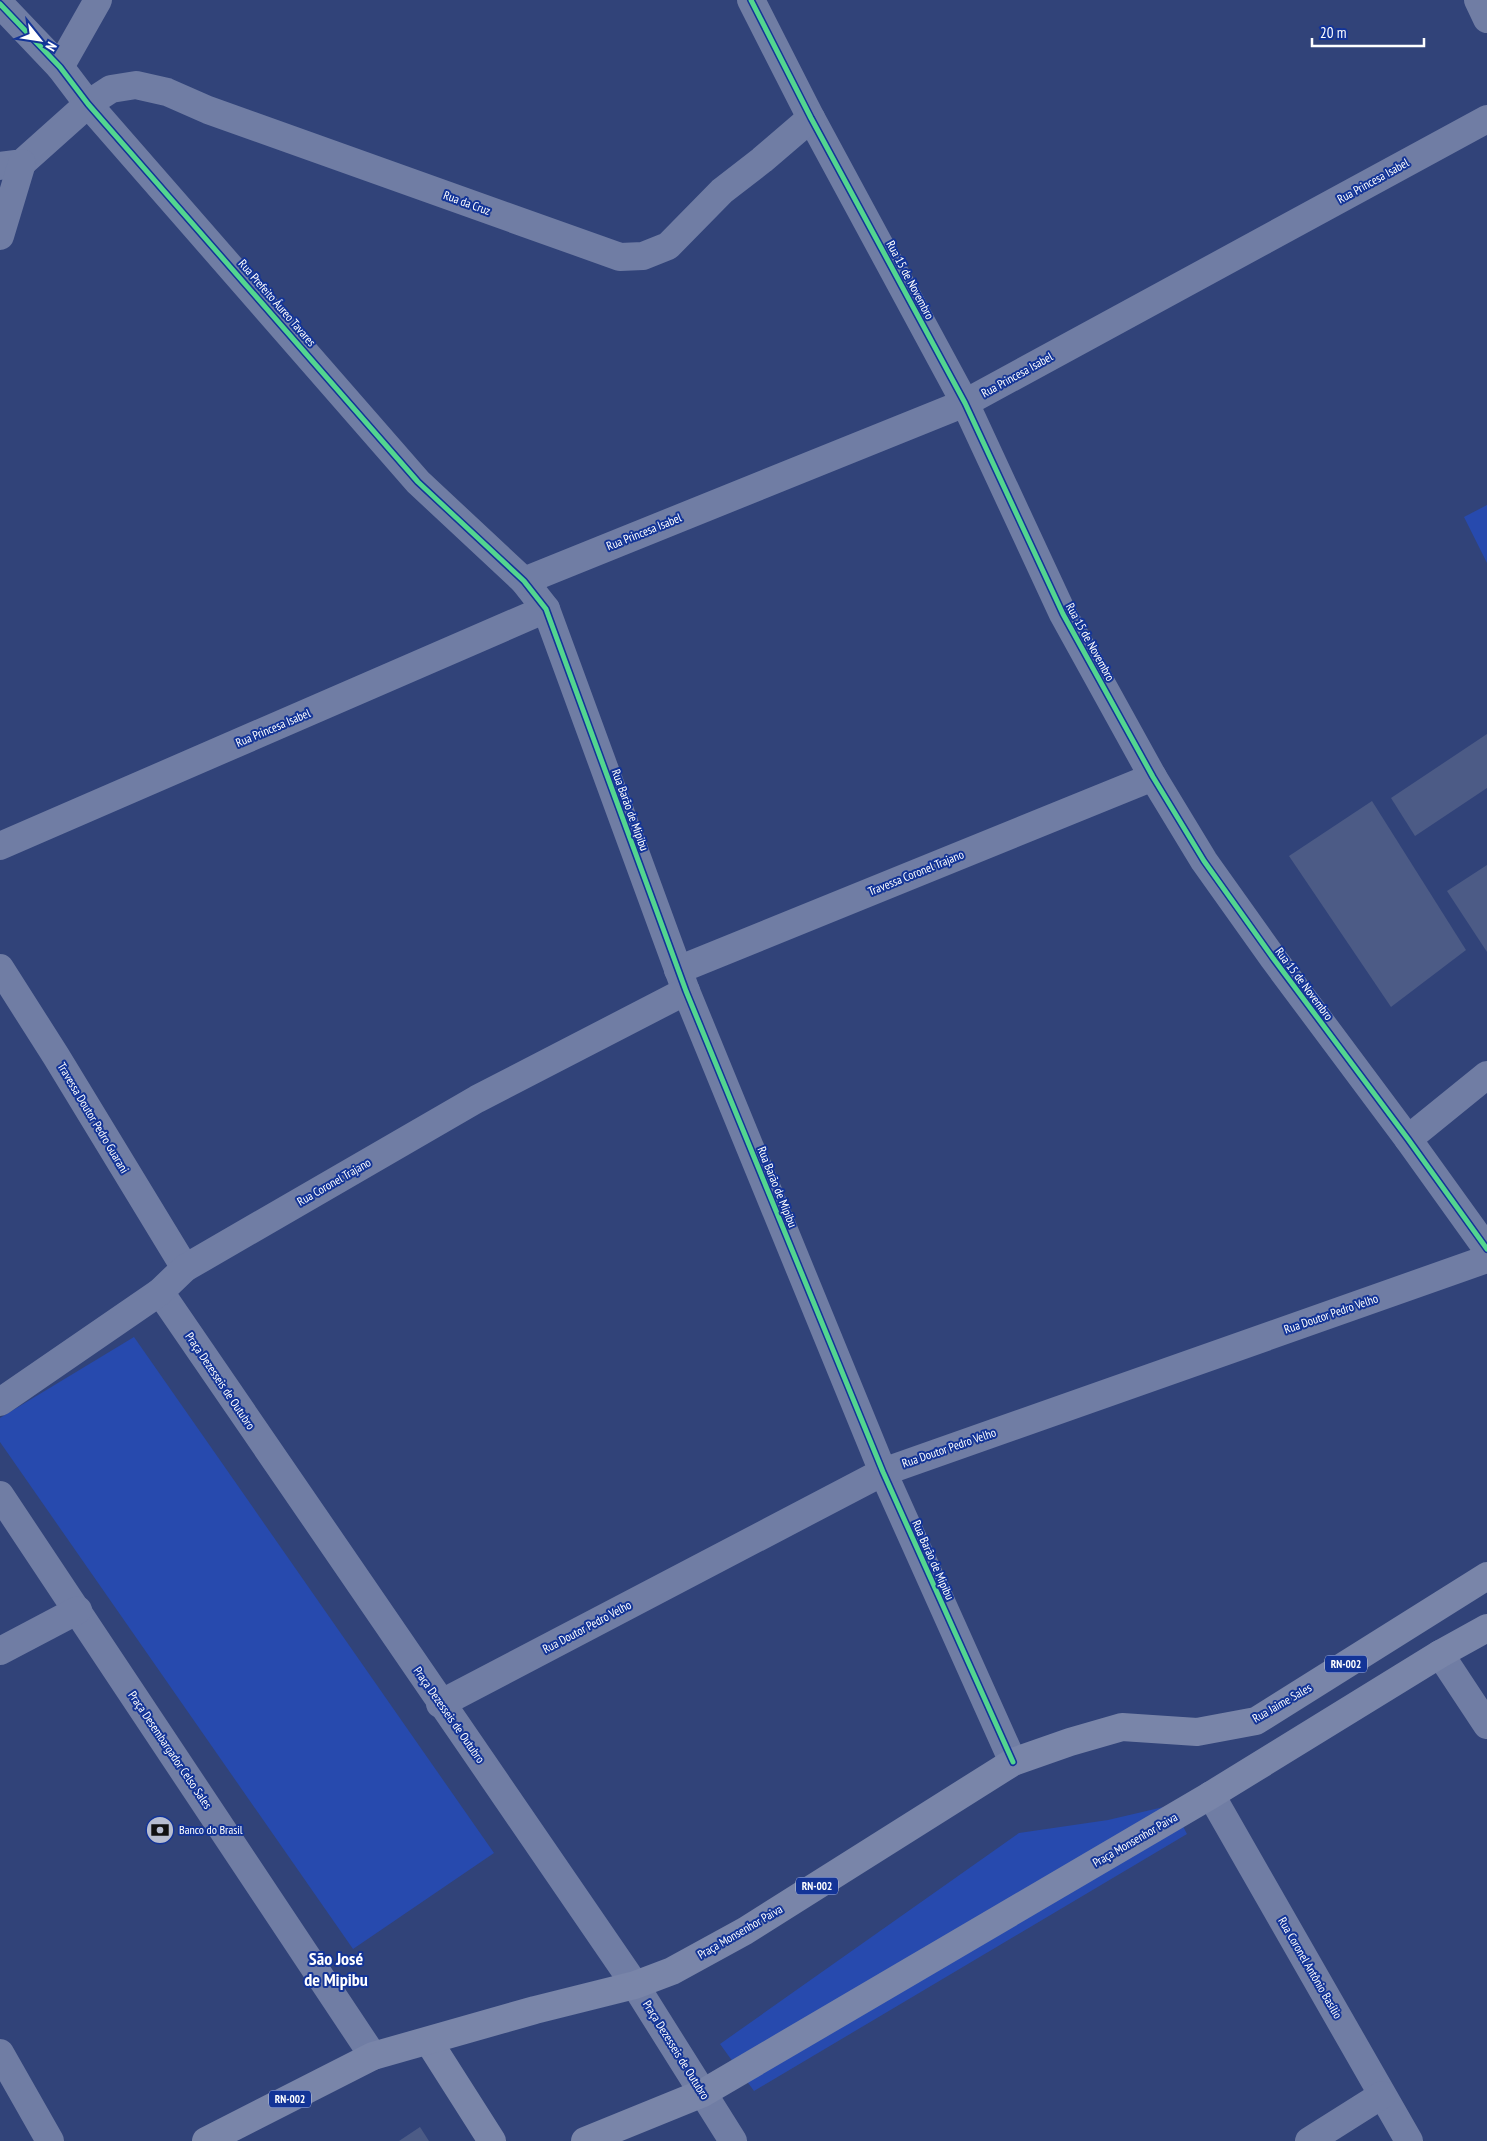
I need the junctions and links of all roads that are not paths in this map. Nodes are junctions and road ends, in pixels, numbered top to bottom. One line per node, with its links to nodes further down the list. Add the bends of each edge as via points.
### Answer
1 (98, 0): 4 (street)
2 (751, 0): 6 (street, Rua 15 de Novembro)
3 (0, 4): 4 (street, Rua Prefeito Áureo Tavares)
4 (60, 67): 5 (street, Rua Prefeito Áureo Tavares)
5 (88, 104): 6 (street, Rua da Cruz, via 111,90 136,85 167,92 620,257 643,256 668,246 722,191); 8 (street, Rua da Cruz); 11 (street, Rua Prefeito Áureo Tavares, via 418,482)
6 (811, 118): 10 (street, Rua 15 de Novembro)
7 (1487, 119): 10 (street, Rua Princesa Isabel)
8 (11, 164): 9 (street)
9 (0, 236)
10 (965, 403): 11 (street, Rua Princesa Isabel); 13 (street, Rua 15 de Novembro, via 1062,614)
11 (524, 581): 12 (street, Rua Prefeito Áureo Tavares)
12 (546, 609): 14 (street, Rua Princesa Isabel); 16 (street, Rua Barão de Mipibu)
13 (1153, 777): 16 (street, Travessa Coronel Trajano); 18 (street, Rua 15 de Novembro, via 1204,861)
14 (0, 846)
15 (0, 968): 21 (street, Travessa Doutor Pedro Guarani)
16 (682, 981): 21 (street, Rua Coronel Trajano); 24 (street, Rua Barão de Mipibu)
17 (1487, 1075): 18 (street)
18 (1408, 1139): 19 (street, Rua 15 de Novembro)
19 (1487, 1249)
20 (1487, 1259): 24 (street, Rua Doutor Pedro Velho)
21 (184, 1268): 22 (street, Rua Coronel Trajano)
22 (160, 1292): 23 (street, Rua Coronel Trajano); 31 (street, Praça Dezesseis de Outubro)
23 (0, 1402)
24 (883, 1472): 31 (street, Rua Doutor Pedro Velho); 34 (street, Rua Barão de Mipibu)
25 (0, 1495): 27 (street, Praça Desembargador Celso Sales)
26 (1487, 1576): 33 (main road, Rua Jaime Sales / RN-002, via 1256,1721)
27 (78, 1610): 29 (street); 39 (street, Praça Desembargador Celso Sales)
28 (1487, 1628): 30 (main road)
29 (0, 1651)
30 (1440, 1654): 32 (street); 35 (main road)
31 (440, 1704): 36 (street, Praça Dezesseis de Outubro)
32 (1487, 1725)
33 (1197, 1732): 34 (main road, Praça Monsenhor Paiva / RN-002, via 1122,1727)
34 (1013, 1762): 36 (main road, Praça Monsenhor Paiva / RN-002, via 745,1931 672,1971)
35 (1211, 1796): 40 (main road, Praça Monsenhor Paiva); 41 (street, Rua Coronel Antônio Basílio)
36 (635, 1985): 37 (main road, Praça Monsenhor Paiva / RN-002, via 535,2010); 40 (street, Praça Dezesseis de Outubro)
37 (429, 2042): 39 (main road, Praça Monsenhor Paiva / RN-002); 44 (main road)
38 (0, 2053): 42 (street)
39 (373, 2056): 43 (main road, RN-002)
40 (703, 2093): 45 (main road, Praça Monsenhor Paiva); 46 (street, Praça Dezesseis de Outubro)
41 (1382, 2095): 47 (street); 48 (street, Rua Coronel Antônio Basílio)
42 (50, 2141)
43 (206, 2141)
44 (492, 2141)
45 (585, 2141)
46 (733, 2141)
47 (1309, 2141)
48 (1409, 2141)

